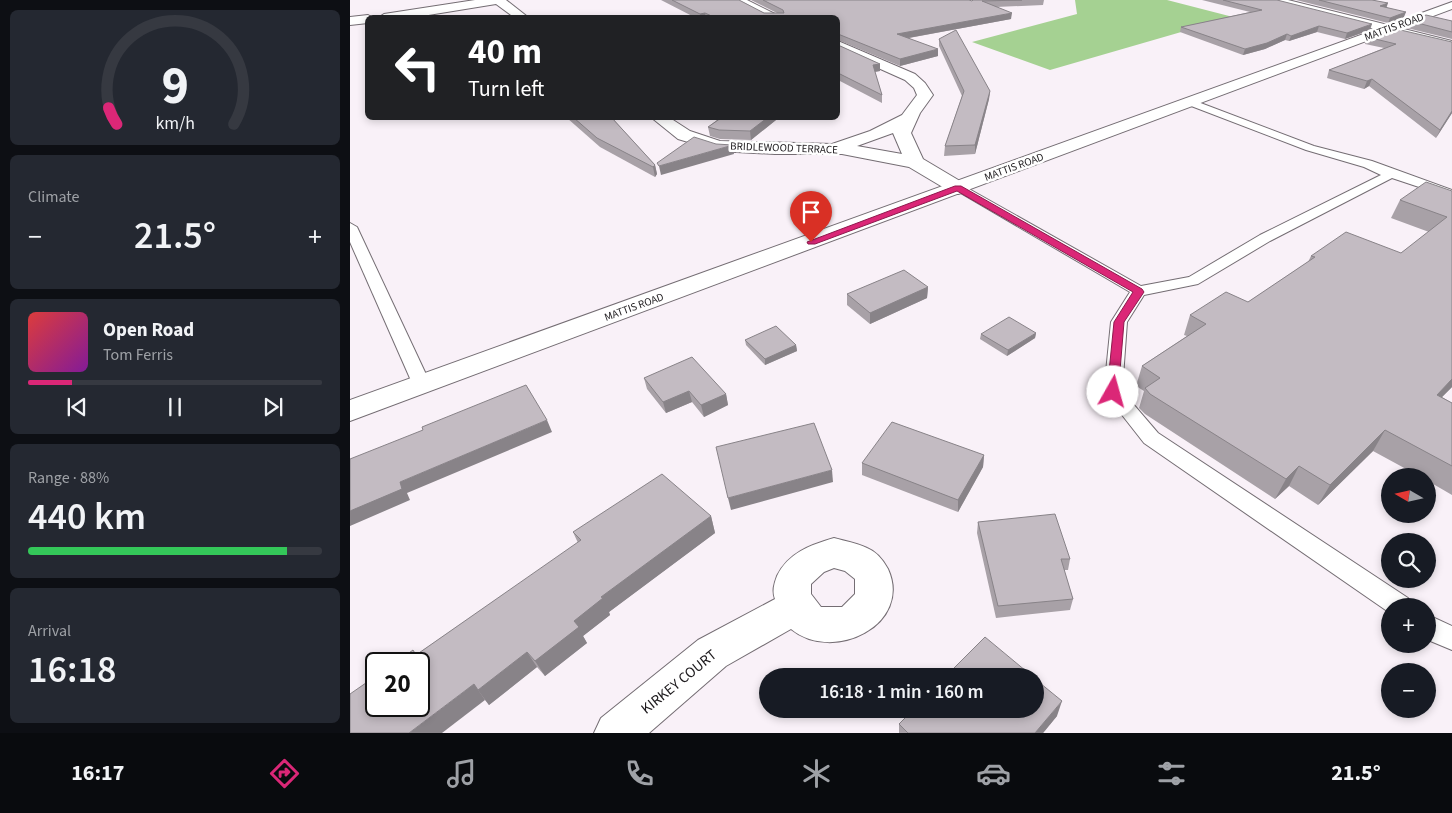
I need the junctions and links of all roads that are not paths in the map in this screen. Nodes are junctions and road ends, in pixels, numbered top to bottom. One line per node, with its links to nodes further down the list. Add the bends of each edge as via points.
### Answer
1 (498, 0): 5 (street); 6 (street)
2 (737, 0): 7 (street)
3 (1274, 0): 10 (street)
4 (1452, 5): 10 (street, MATTIS ROAD)
5 (403, 15)
6 (519, 15)
7 (770, 15)
8 (365, 19): 9 (street)
9 (350, 21)
10 (1389, 28): 12 (street); 13 (street, MATTIS ROAD)
11 (840, 45): 14 (street, via 910,77 920,86 925,95)
12 (1452, 45)
13 (1190, 102): 18 (lane, via 1310,148); 19 (street, MATTIS ROAD)
14 (909, 118): 16 (street, via 876,136); 17 (street, via 902,133)
15 (663, 120): 16 (street, BRIDLEWOOD TERRACE, via 684,135 718,146)
16 (828, 149): 17 (street, BRIDLEWOOD TERRACE)
17 (915, 162): 19 (street)
18 (1386, 172): 20 (lane); 22 (lane, via 1387,177 1265,238 1193,281)
19 (958, 188): 22 (lane); 23 (street, MATTIS ROAD)
20 (1452, 194)
21 (350, 227): 23 (lane)
22 (1138, 292): 25 (lane, via 1119,322 1113,392 1151,438)
23 (422, 385): 24 (street, MATTIS ROAD)
24 (350, 411)
25 (1387, 598)
26 (798, 606): 29 (street, KIRKEY COURT, via 712,653)
27 (1436, 632): 28 (lane)
28 (1452, 638)
29 (616, 733)

